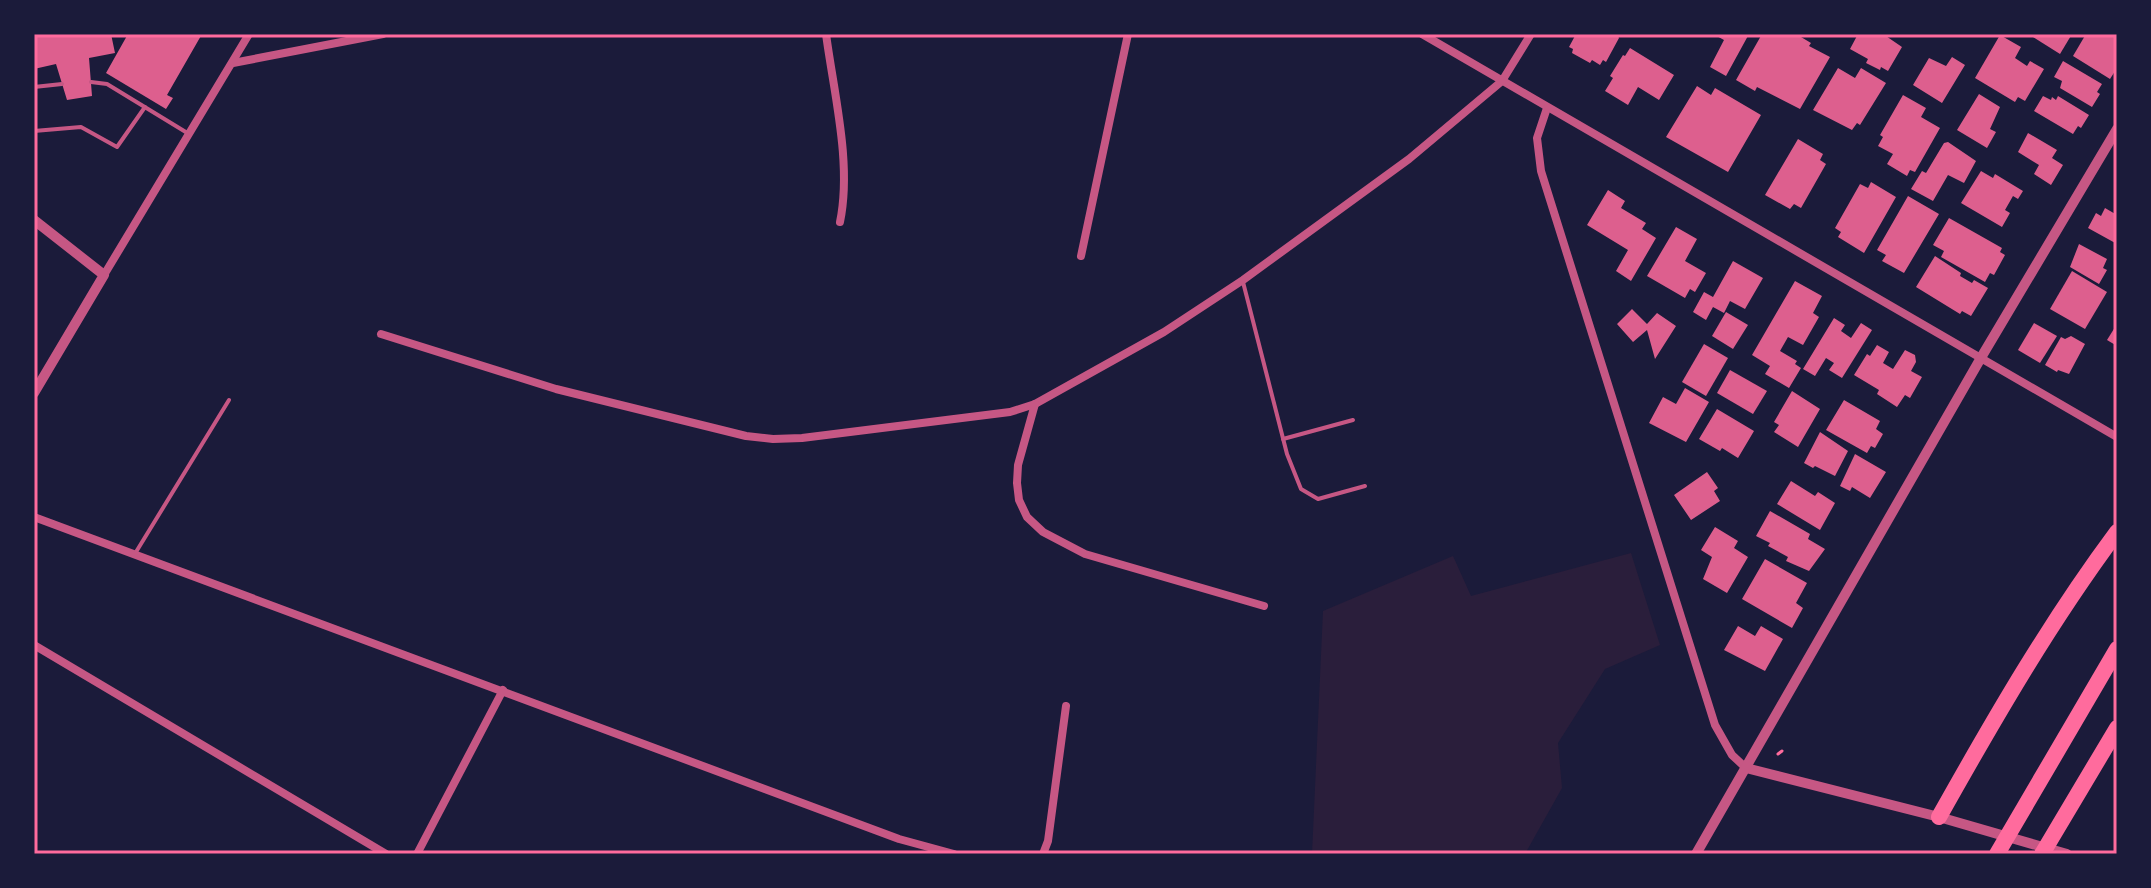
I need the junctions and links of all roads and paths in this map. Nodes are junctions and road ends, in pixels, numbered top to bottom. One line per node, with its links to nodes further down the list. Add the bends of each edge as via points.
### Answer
1 (249, 34): 7 (street)
2 (383, 34): 7 (street)
3 (826, 34): 18 (street, via 844,173)
4 (1128, 34): 19 (street)
5 (1422, 34): 8 (street)
6 (1531, 34): 8 (street)
7 (233, 63): 16 (street)
8 (1502, 81): 13 (street); 21 (street, via 1419,151)
9 (91, 82): 12 (lane, via 107,84)
10 (62, 84): 11 (lane)
11 (34, 87)
12 (145, 107): 15 (lane, via 117,147 81,127); 16 (lane)
13 (1547, 108): 23 (street); 40 (street, via 1537,138 1541,171 1715,725)
14 (2117, 129): 23 (street)
15 (34, 131)
16 (189, 134): 20 (street)
17 (34, 220): 20 (street)
18 (840, 222)
19 (1081, 256)
20 (104, 275): 24 (street)
21 (1243, 280): 26 (street, via 1189,318); 29 (lane)
22 (381, 334): 26 (street, via 556,389 760,437 802,438 983,417)
23 (1982, 356): 28 (street); 40 (street)
24 (34, 393)
25 (229, 400): 33 (lane)
26 (1035, 404): 34 (street, via 1017,483 1027,517 1043,532 1085,554)
27 (1353, 420): 29 (lane)
28 (2117, 437)
29 (1283, 439): 30 (lane, via 1301,489 1318,499)
30 (1365, 486)
31 (34, 517): 33 (street)
32 (2117, 532): 41 (highway, via 2040,644)
33 (134, 554): 37 (street)
34 (1264, 606)
35 (34, 645): 42 (street)
36 (2117, 649): 47 (highway)
37 (503, 690): 43 (street); 44 (street, via 899,839)
38 (1066, 706): 45 (street)
39 (2117, 728): 48 (highway)
40 (1746, 768): 41 (street); 46 (street)
41 (1939, 817): 49 (street)
42 (386, 854)
43 (417, 854)
44 (954, 854)
45 (1043, 854)
46 (1696, 854)
47 (1997, 854)
48 (2042, 854)
49 (2067, 854)

